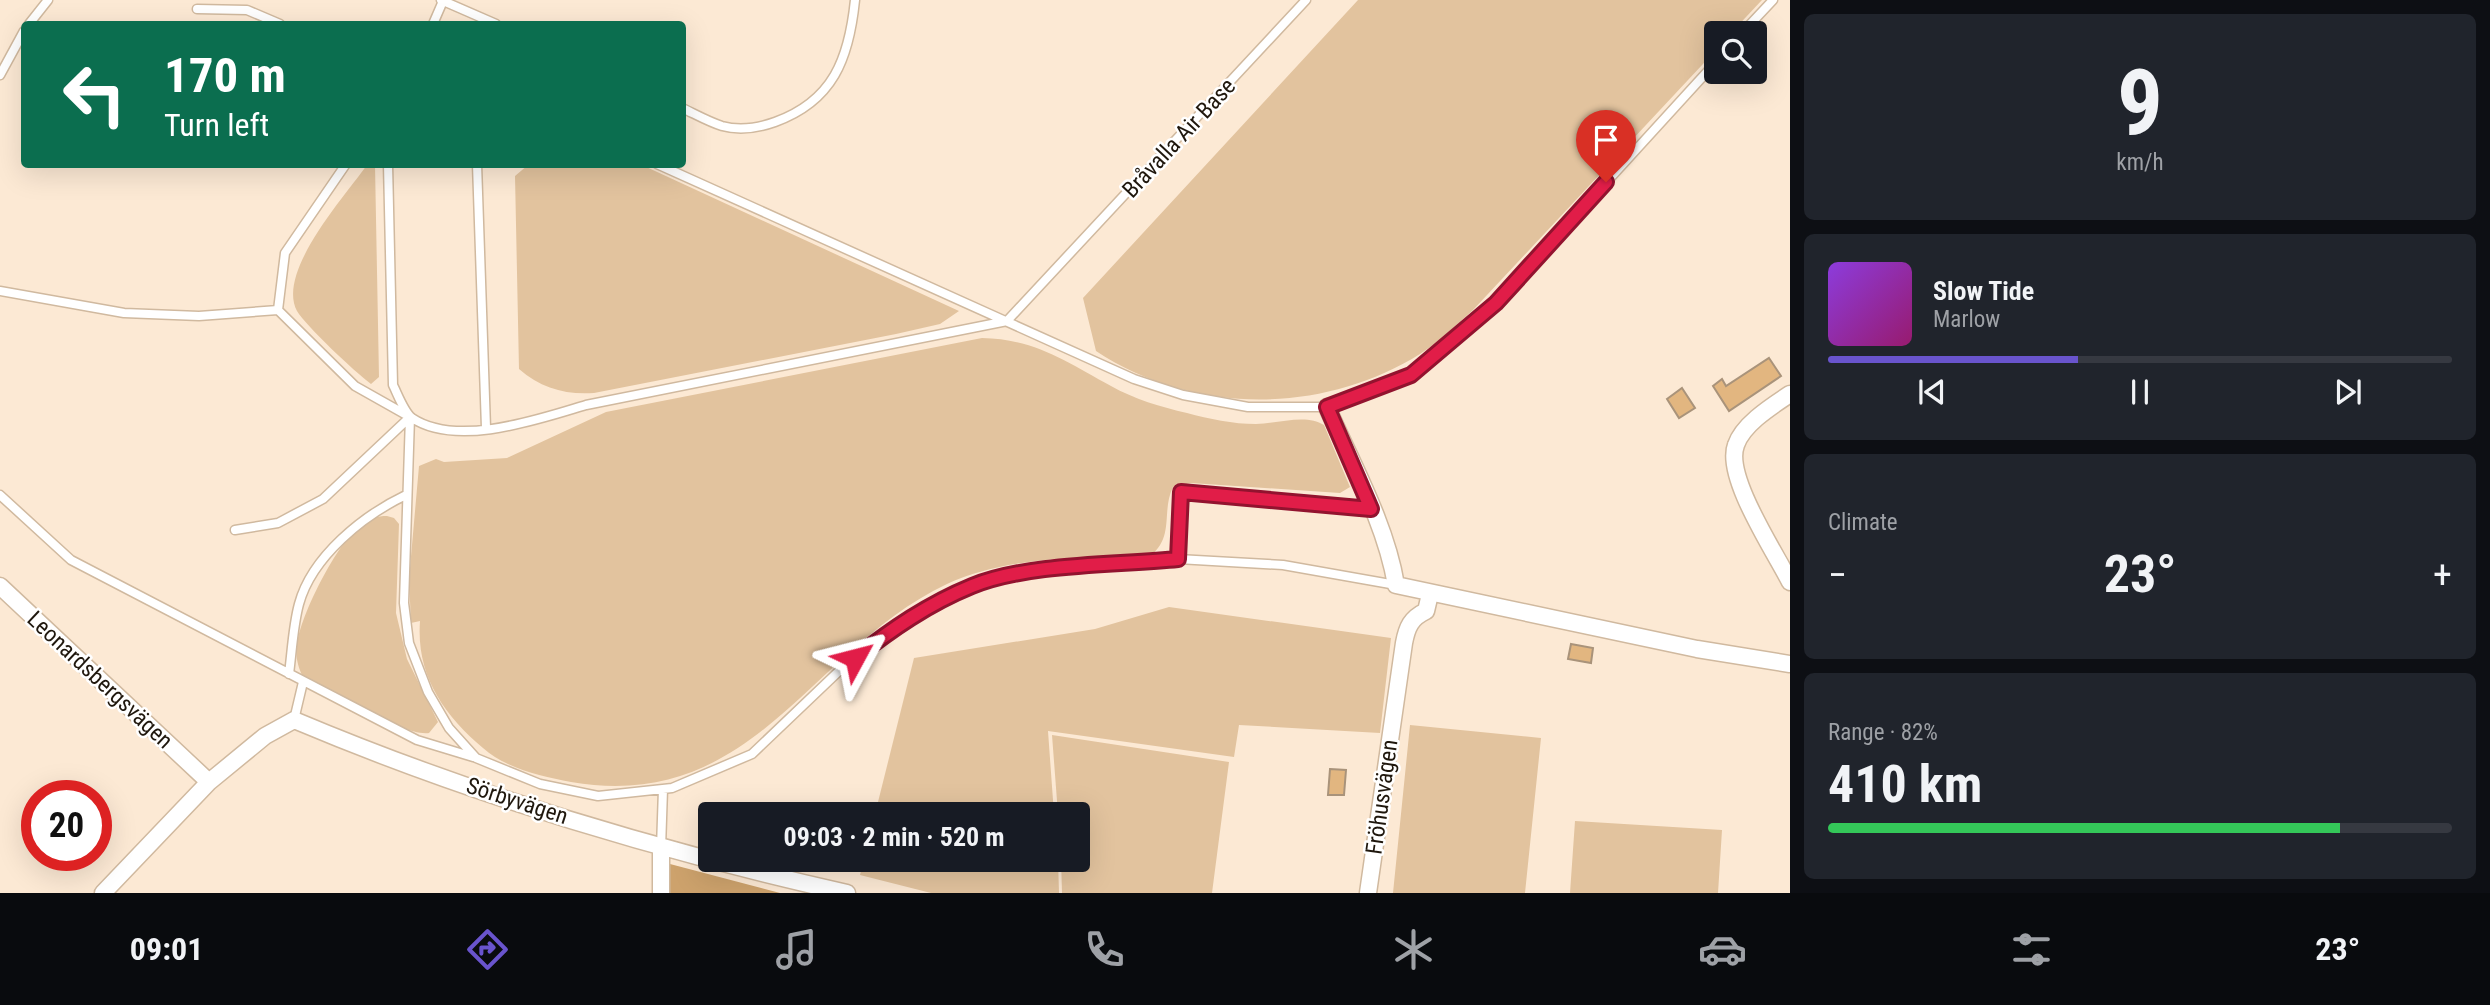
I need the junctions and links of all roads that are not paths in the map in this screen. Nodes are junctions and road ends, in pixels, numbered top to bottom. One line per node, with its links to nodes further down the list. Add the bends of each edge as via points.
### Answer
1 (48, 0): 7 (lane)
2 (855, 0): 15 (lane, via 839,69 822,95 796,115 757,129 724,127)
3 (1306, 0): 22 (lane, Bråvalla Air Base)
4 (1773, 0): 11 (lane)
5 (442, 1): 9 (lane); 10 (lane)
6 (197, 9): 8 (lane, via 247,10)
7 (31, 21)
8 (273, 21)
9 (434, 21)
10 (485, 21)
11 (1753, 21)
12 (21, 36): 13 (lane)
13 (0, 75)
14 (1704, 75): 24 (lane, via 1496,303 1411,375)
15 (686, 110)
16 (343, 168): 21 (lane, via 285,253)
17 (388, 168): 25 (lane, via 393,385)
18 (477, 168): 26 (lane)
19 (666, 168): 22 (lane)
20 (0, 291): 21 (lane, via 124,313 199,316)
21 (278, 310): 25 (lane, via 355,386)
22 (1007, 321): 24 (lane, via 1134,379 1183,396 1248,407); 26 (lane, via 586,405 521,425)
23 (1790, 394): 32 (street, via 1759,417 1736,443 1732,462)
24 (1327, 407): 29 (street)
25 (410, 417): 26 (lane, via 443,431); 28 (lane); 30 (lane, via 323,499 278,523)
26 (486, 428)
27 (0, 495): 37 (lane, via 71,560)
28 (406, 495): 37 (lane, via 375,510 325,556 299,602); 40 (lane, via 404,603 410,643 428,692 449,728)
29 (1371, 509): 31 (lane, via 1181,492); 33 (street)
30 (234, 530)
31 (1178, 559): 33 (lane, via 1283,565); 42 (lane, via 1025,573 974,585 905,619 838,671 752,754)
32 (1790, 582)
33 (1396, 585): 35 (street)
34 (0, 586): 41 (street, Leonardsbergsvägen)
35 (1430, 594): 36 (street); 47 (street, Fröhusvägen, via 1426,611 1408,626)
36 (1790, 664)
37 (289, 674): 38 (lane)
38 (303, 682): 39 (lane); 40 (lane, via 417,740)
39 (294, 720): 41 (street); 43 (street, Sörbyvägen, via 390,758)
40 (476, 758): 42 (lane, via 540,784 598,796)
41 (205, 777): 44 (street)
42 (663, 789): 43 (lane)
43 (661, 848): 45 (street); 46 (street, Sörbyvägen)
44 (103, 893)
45 (661, 893)
46 (847, 893)
47 (1368, 893)

